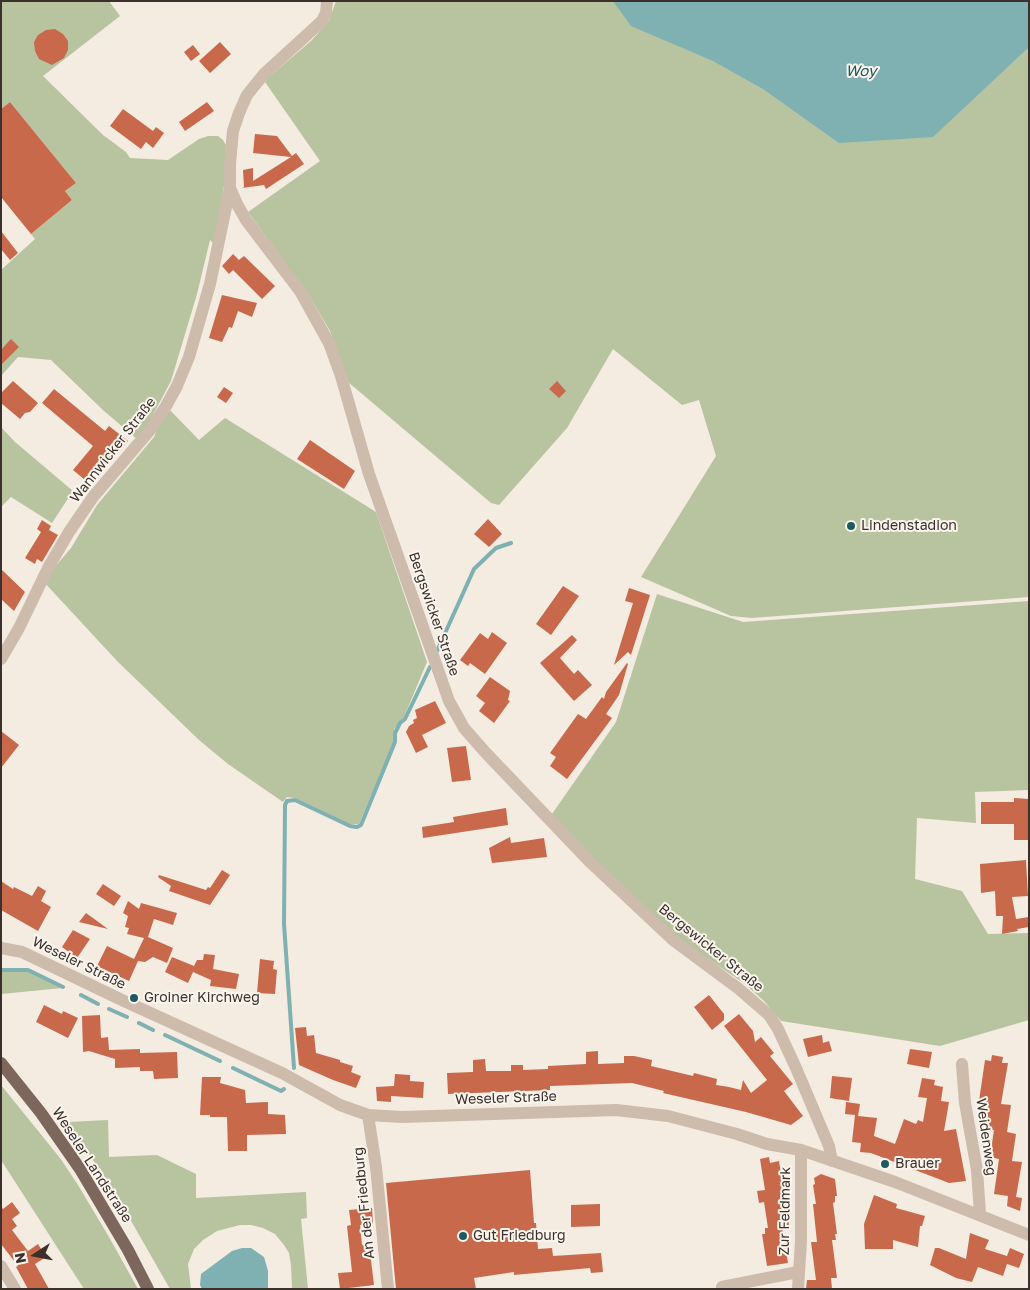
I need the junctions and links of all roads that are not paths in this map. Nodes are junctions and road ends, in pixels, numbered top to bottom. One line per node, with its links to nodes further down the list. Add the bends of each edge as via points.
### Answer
1 (327, 1): 2 (street, Bergswicker Straße, via 322,20 264,74 247,95 233,131)
2 (230, 188): 3 (street, Wannwicker Straße, via 210,284 177,386 150,430 93,497 69,532); 9 (street, Bergswicker Straße, via 246,220 300,291 329,343 369,474 455,714 485,752 591,863 673,940 769,1015 796,1068 829,1146)
3 (1, 659)
4 (1, 948): 7 (street, Weseler Straße, via 22,952 282,1074 340,1105)
5 (1, 1063): 16 (main road, Weseler Landstraße, via 80,1169)
6 (962, 1064): 10 (street, Weidenweg)
7 (368, 1114): 8 (street, Weseler Straße, via 402,1117 636,1111); 17 (street, An der Friedburg)
8 (801, 1150): 9 (street, Weseler Straße); 13 (street, Zur Feldmark)
9 (832, 1161): 10 (street, Weseler Straße)
10 (980, 1214): 11 (street, Weseler Straße)
11 (1029, 1234)
12 (1, 1266): 15 (street)
13 (798, 1272): 14 (street, Zur Feldmark); 18 (street, Zur Feldmark)
14 (722, 1287)
15 (14, 1289)
16 (148, 1289)
17 (388, 1289)
18 (798, 1289)

